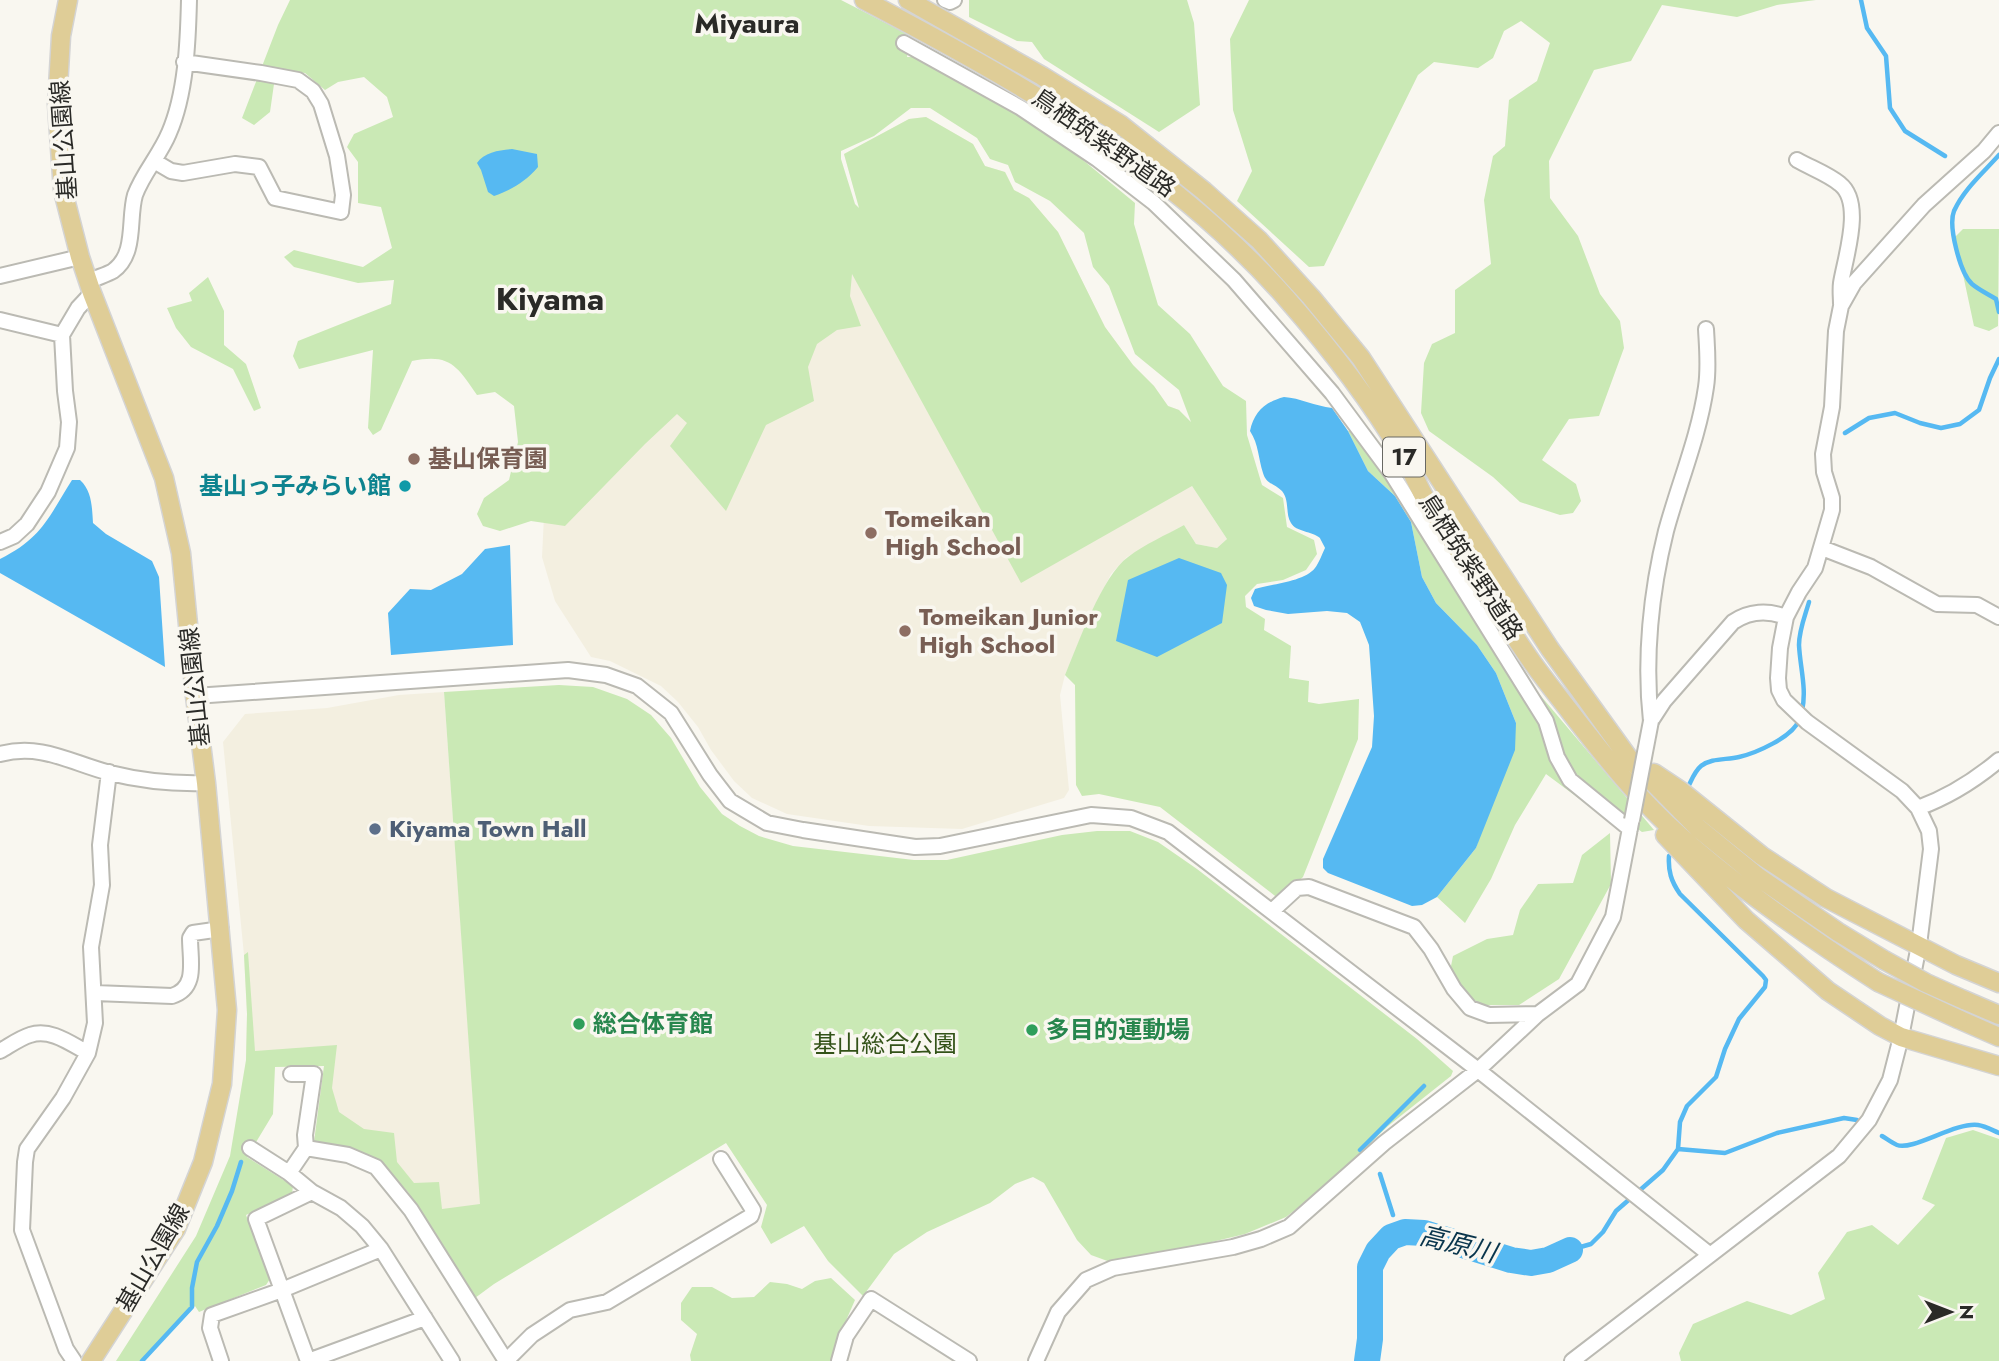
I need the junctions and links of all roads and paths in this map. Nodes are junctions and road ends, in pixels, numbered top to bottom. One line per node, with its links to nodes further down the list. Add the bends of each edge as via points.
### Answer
1 (68, 0): 12 (main road, 基山公園線, via 57,104 63,191)
2 (189, 0): 8 (street)
3 (864, 0): 27 (main road, 鳥栖筑紫野道路 / 17, via 1033,92 1111,143 1237,246 1293,306 1364,396 1532,662)
4 (908, 0): 27 (main road, 17, via 1121,125 1259,240 1361,358)
5 (945, 0): 6 (street)
6 (954, 0)
7 (904, 43): 31 (street, via 1021,108 1097,159 1154,203 1234,280 1332,393 1392,474 1546,721 1570,780)
8 (184, 62): 11 (street, via 179,106); 11 (street, via 298,80 313,91 337,156 341,212 275,198 260,167 235,164 183,173)
9 (1999, 134): 15 (street, via 1924,205 1854,283)
10 (1797, 160): 15 (street, via 1841,184 1849,196 1851,225)
11 (154, 161): 14 (street, via 135,197 124,257)
12 (80, 257): 13 (street); 14 (main road, 基山公園線)
13 (0, 276)
14 (90, 287): 18 (street); 23 (main road, 基山公園線, via 164,478 181,553)
15 (1841, 306): 20 (street, via 1823,454 1832,510)
16 (0, 320): 18 (street)
17 (1706, 329): 24 (street, via 1707,387 1666,533 1656,589 1647,692)
18 (62, 335): 19 (street, via 67,449 27,524)
19 (0, 542)
20 (1822, 548): 21 (street); 22 (street, via 1871,567 1937,604 1977,605)
21 (1786, 617): 24 (street, via 1759,613 1733,622); 30 (street, via 1778,678 1784,700)
22 (1999, 617)
23 (195, 696): 29 (main road, 基山公園線); 32 (street, via 568,670 606,675 637,686 671,713 730,801 767,823 915,847 1091,815 1131,818 1168,832)
24 (1651, 721): 31 (street, bridge)
25 (0, 754): 28 (street, via 34,750)
26 (1999, 760): 30 (street, via 1978,778)
27 (1621, 763): 34 (main road, via 1681,791 1762,856 1826,898); 38 (main road, 17, bridge, via 1758,877 1838,932 1926,983); 39 (main road, via 1670,842 1746,920 1828,991); 40 (main road, 鳥栖筑紫野道路 / 17, bridge, via 1679,836 1827,949 1878,982)
28 (109, 772): 29 (street, via 170,784); 36 (street, via 100,845 102,885 91,947)
29 (206, 783): 33 (main road, 基山公園線)
30 (1918, 808): 34 (street, via 1929,831 1931,849)
31 (1631, 825): 37 (street, via 1613,917 1578,984)
32 (1272, 911): 37 (street, via 1297,888 1309,887 1414,927 1470,1008 1489,1015); 44 (street)
33 (221, 929): 36 (street, via 192,933 190,980 181,993); 56 (main road, 基山公園線, via 227,1010 223,1072 203,1162 176,1229)
34 (1919, 945): 35 (main road); 39 (street)
35 (1999, 983)
36 (94, 993): 42 (street, via 95,1023)
37 (1538, 1014): 44 (street)
38 (1999, 1015)
39 (1901, 1037): 43 (main road); 52 (street, via 1880,1100 1839,1156)
40 (1999, 1037)
41 (0, 1051): 42 (street, via 30,1035 46,1034)
42 (88, 1054): 55 (street, via 27,1149 22,1195 22,1230)
43 (1999, 1066)
44 (1478, 1070): 52 (street); 63 (street, via 1384,1143 1289,1227 1233,1247 1113,1268 1086,1280 1058,1312)
45 (291, 1074): 47 (street, via 314,1074)
46 (250, 1148): 49 (street)
47 (306, 1148): 49 (street); 60 (street, via 348,1155 376,1167 411,1210)
48 (721, 1159): 60 (street, via 753,1210 751,1216 607,1302 570,1310 532,1335)
49 (289, 1173): 50 (street)
50 (312, 1192): 51 (street, via 341,1208); 53 (street, via 256,1219)
51 (381, 1249): 53 (street); 54 (street)
52 (1709, 1254): 64 (street)
53 (282, 1290): 57 (street, via 212,1315); 58 (street)
54 (425, 1318): 58 (street); 59 (street)
55 (74, 1361)
56 (91, 1361)
57 (221, 1361)
58 (308, 1361)
59 (452, 1361)
60 (506, 1361)
61 (839, 1361): 62 (street, via 846,1336 871,1299)
62 (968, 1361)
63 (1036, 1361)
64 (1572, 1361)

